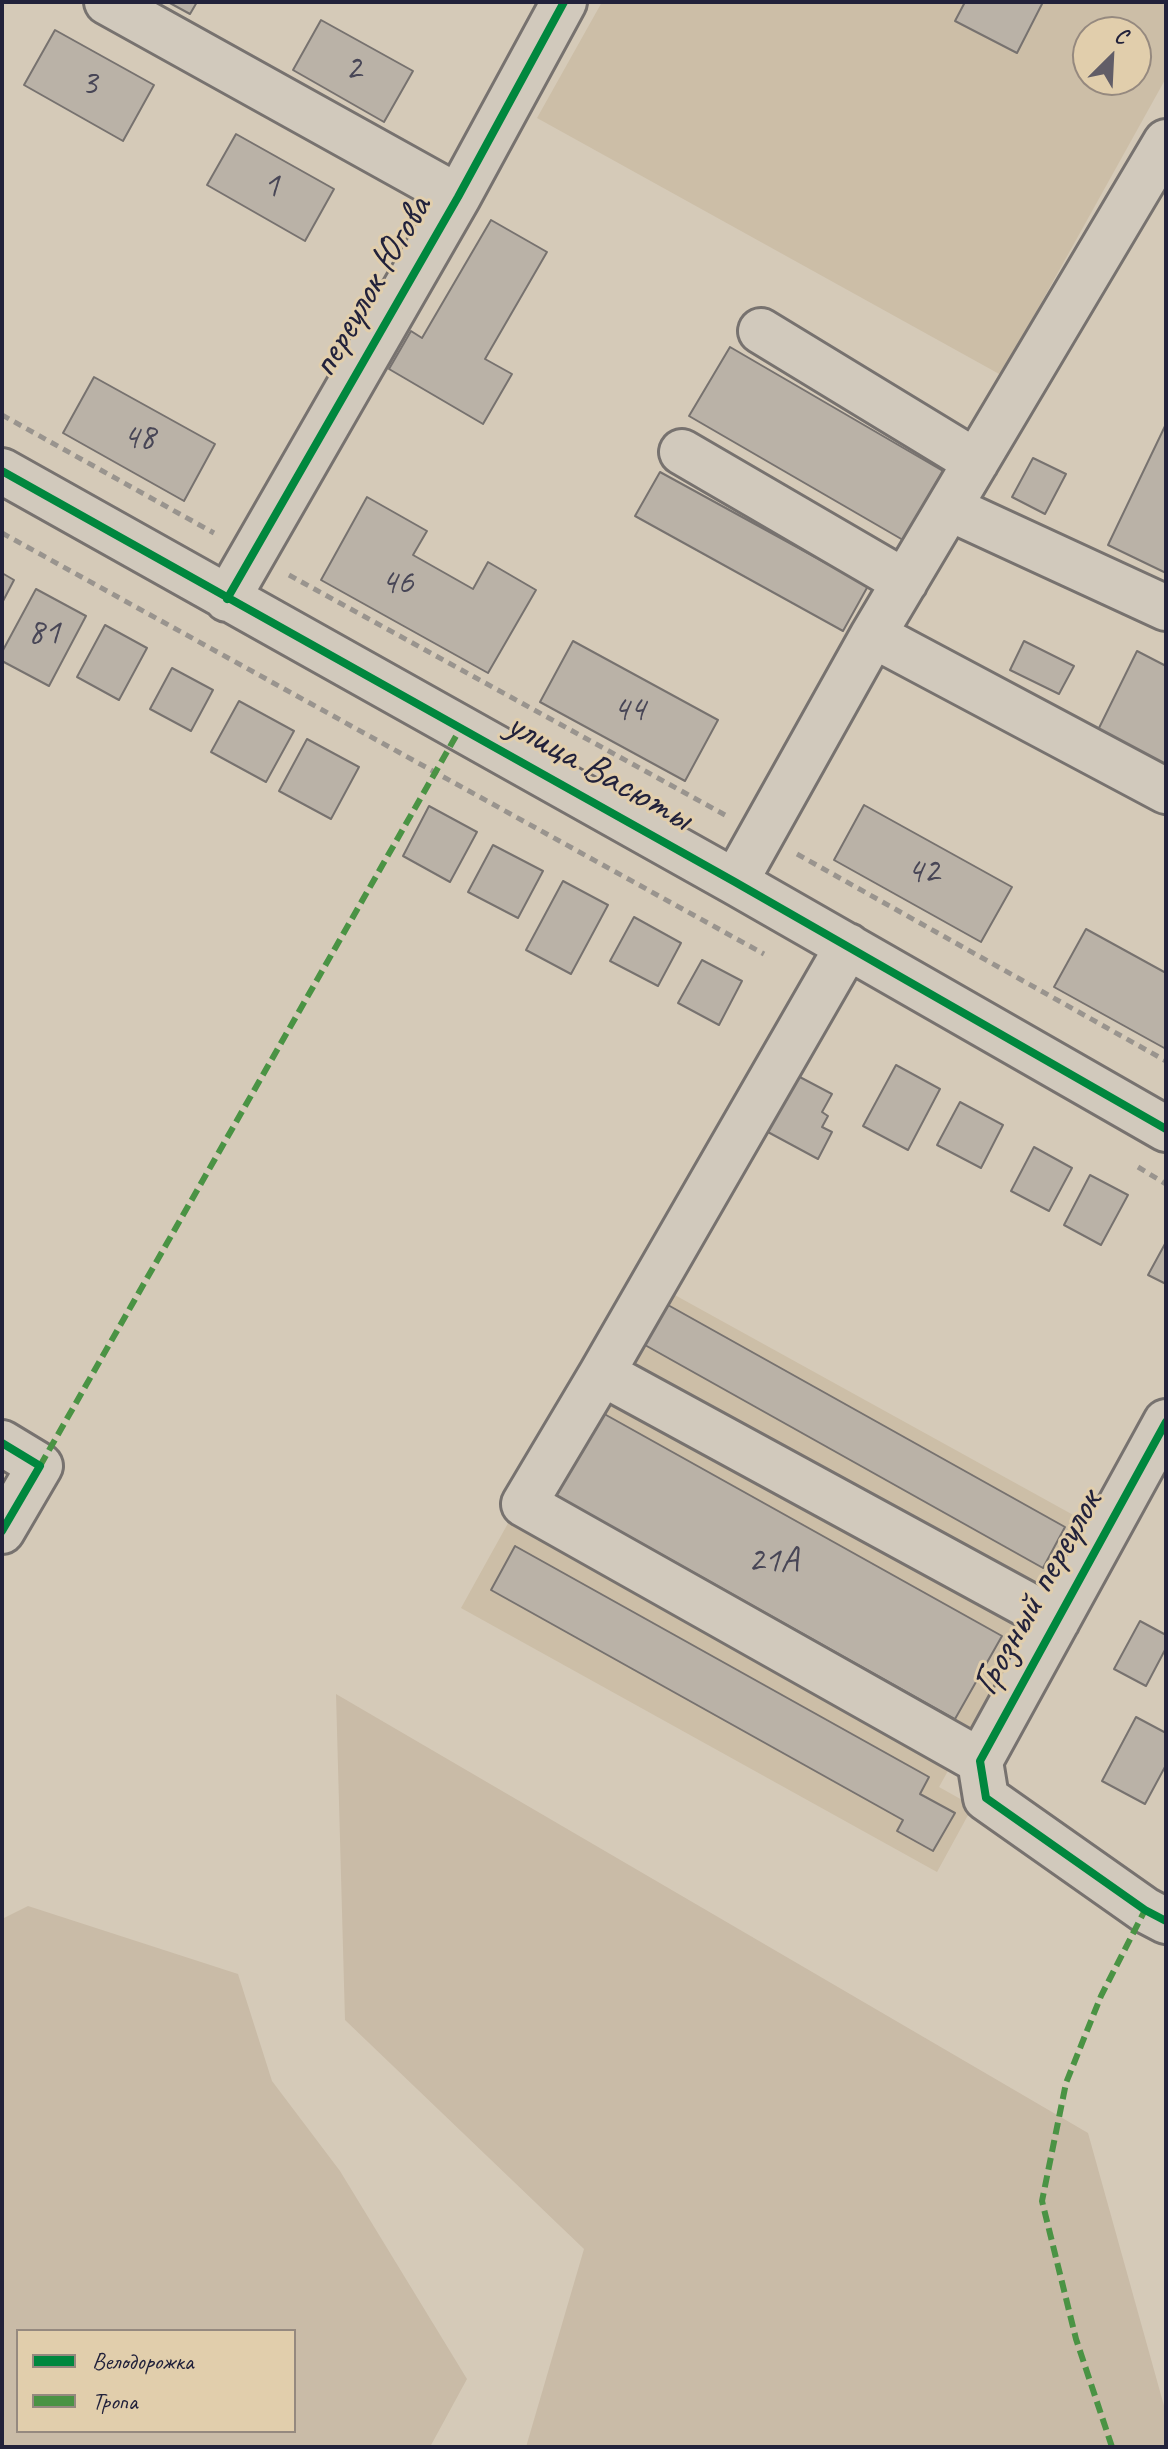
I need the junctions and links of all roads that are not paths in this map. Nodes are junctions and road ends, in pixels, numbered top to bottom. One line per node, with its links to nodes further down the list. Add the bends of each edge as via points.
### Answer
1 (107, 2): 4 (street)
2 (564, 2): 4 (street, переулок Югова)
3 (1164, 149): 7 (street)
4 (458, 197): 11 (street, переулок Югова)
5 (761, 331): 7 (street)
6 (682, 452): 10 (street)
7 (976, 462): 9 (street)
8 (2, 471): 11 (street, улица Васюты)
9 (949, 508): 10 (street); 12 (street)
10 (905, 582): 13 (street)
11 (227, 599): 15 (street, улица Васюты)
12 (1166, 608)
13 (873, 635): 14 (street); 15 (street)
14 (1166, 791)
15 (735, 882): 16 (street, улица Васюты)
16 (848, 946): 17 (street, улица Васюты); 18 (street)
17 (1166, 1129)
18 (602, 1373): 22 (street); 23 (street, via 524,1504)
19 (1166, 1422): 22 (street, Грозный переулок)
20 (2, 1443): 21 (street, via 40,1466)
21 (2, 1531)
22 (1057, 1621): 23 (street, Грозный переулок)
23 (983, 1780): 24 (street, via 1145,1910)
24 (1166, 1921)

